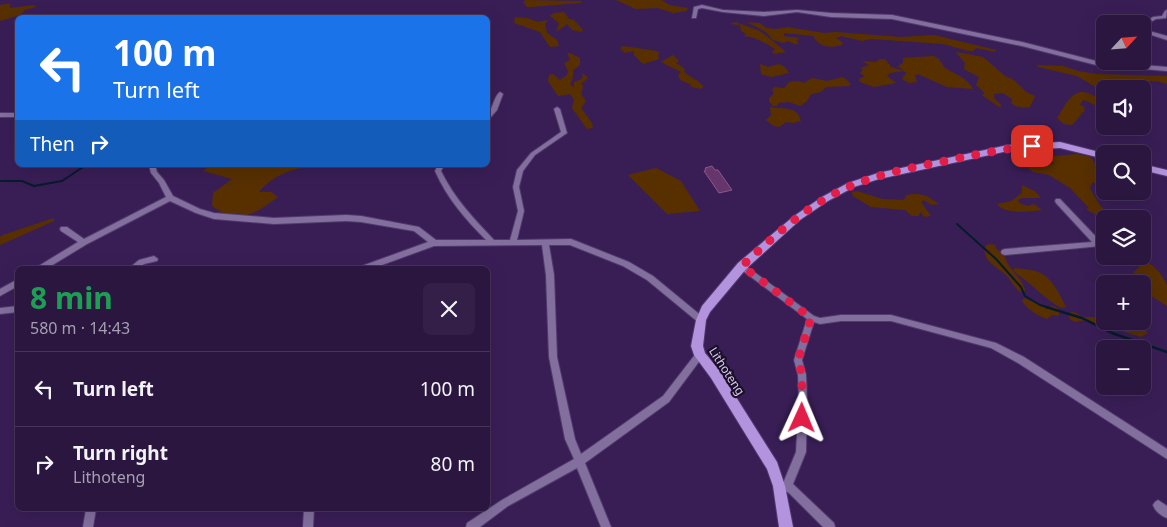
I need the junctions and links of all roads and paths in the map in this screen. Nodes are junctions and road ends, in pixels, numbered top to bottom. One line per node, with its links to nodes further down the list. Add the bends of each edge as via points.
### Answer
1 (1167, 12): 3 (street, via 1164,17)
2 (694, 17): 6 (street, via 696,8 702,6 764,14 797,11 892,17 1041,48 1096,63)
3 (1151, 20)
4 (1151, 33): 5 (street)
5 (1167, 38)
6 (1167, 69)
7 (500, 94): 11 (street)
8 (557, 109): 22 (street, via 564,133 533,154 520,170 516,187 521,211)
9 (0, 115): 10 (street)
10 (15, 115)
11 (490, 115)
12 (1096, 154): 30 (main road, Lithoteng, via 1060,145 1032,146 878,176 851,185 811,208)
13 (152, 167): 17 (street)
14 (440, 167): 21 (street, via 438,171 453,200)
15 (1151, 169): 16 (main road)
16 (1167, 173)
17 (170, 198): 20 (street); 24 (street, via 198,211 222,217 274,221 361,219 416,230)
18 (1058, 202): 25 (street, via 1098,244)
19 (64, 229): 20 (street)
20 (84, 242): 27 (street)
21 (492, 242): 22 (street); 24 (street)
22 (513, 242): 23 (street)
23 (545, 242): 36 (street, via 570,242 626,264 650,278); 39 (street, via 550,275 553,357)
24 (434, 244): 29 (street)
25 (1005, 252)
26 (154, 259): 28 (street)
27 (45, 266)
28 (136, 266)
29 (374, 266)
30 (742, 266): 35 (street); 36 (main road, Lithoteng, via 706,309)
31 (15, 284): 32 (street)
32 (0, 293)
33 (15, 309): 34 (street)
34 (0, 311)
35 (811, 318): 38 (street, via 891,318 993,344); 40 (street, via 798,360 803,400 801,452)
36 (701, 320): 37 (main road, Lithoteng, via 697,346)
37 (700, 355): 39 (street, via 666,399); 40 (main road, Lithoteng, via 715,374)
38 (1167, 454)
39 (578, 462): 42 (street); 50 (street)
40 (783, 486): 51 (main road, Lithoteng); 52 (street)
41 (1158, 505): 46 (street)
42 (490, 509)
43 (92, 511): 47 (street)
44 (309, 511): 48 (street)
45 (488, 511): 49 (street)
46 (1167, 514)
47 (88, 527)
48 (308, 527)
49 (471, 527)
50 (606, 527)
51 (786, 527)
52 (830, 527)

